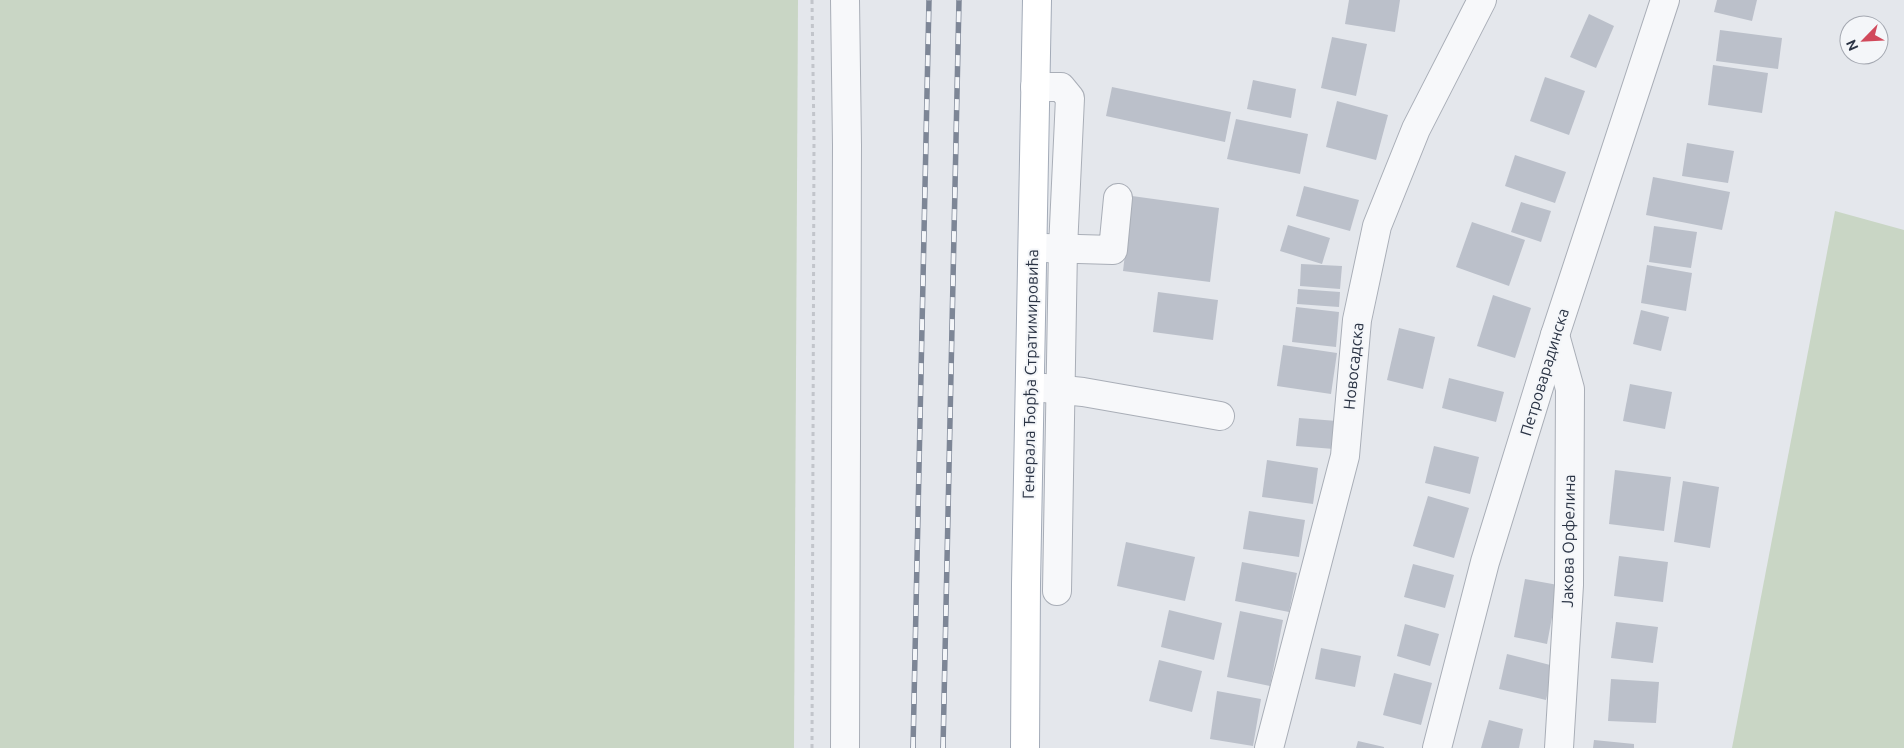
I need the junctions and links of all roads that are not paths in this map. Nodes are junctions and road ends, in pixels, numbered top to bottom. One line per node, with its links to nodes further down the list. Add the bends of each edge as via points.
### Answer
1 (845, 0): 14 (street)
2 (1037, 0): 5 (main road, Генерала Ђорђа Стратимировића)
3 (1482, 0): 16 (street, Новосадска, via 1416,129 1377,226 1357,320 1345,456)
4 (1665, 0): 9 (street, Петроварадинска)
5 (1036, 87): 7 (main road, Генерала Ђорђа Стратимировића); 8 (street, via 1061,87 1070,98)
6 (1118, 198): 8 (street, via 1113,250)
7 (1032, 248): 8 (street); 10 (main road, Генерала Ђорђа Стратимировића)
8 (1063, 248): 11 (street)
9 (1555, 335): 17 (street, Петроварадинска, via 1485,562); 18 (street, Јакова Орфелина, via 1570,389 1569,585)
10 (1030, 387): 11 (street); 15 (main road, Генерала Ђорђа Стратимировића)
11 (1061, 390): 12 (street); 13 (street)
12 (1220, 416)
13 (1057, 591)
14 (846, 748)
15 (1024, 748)
16 (1269, 748)
17 (1437, 748)
18 (1559, 748)

